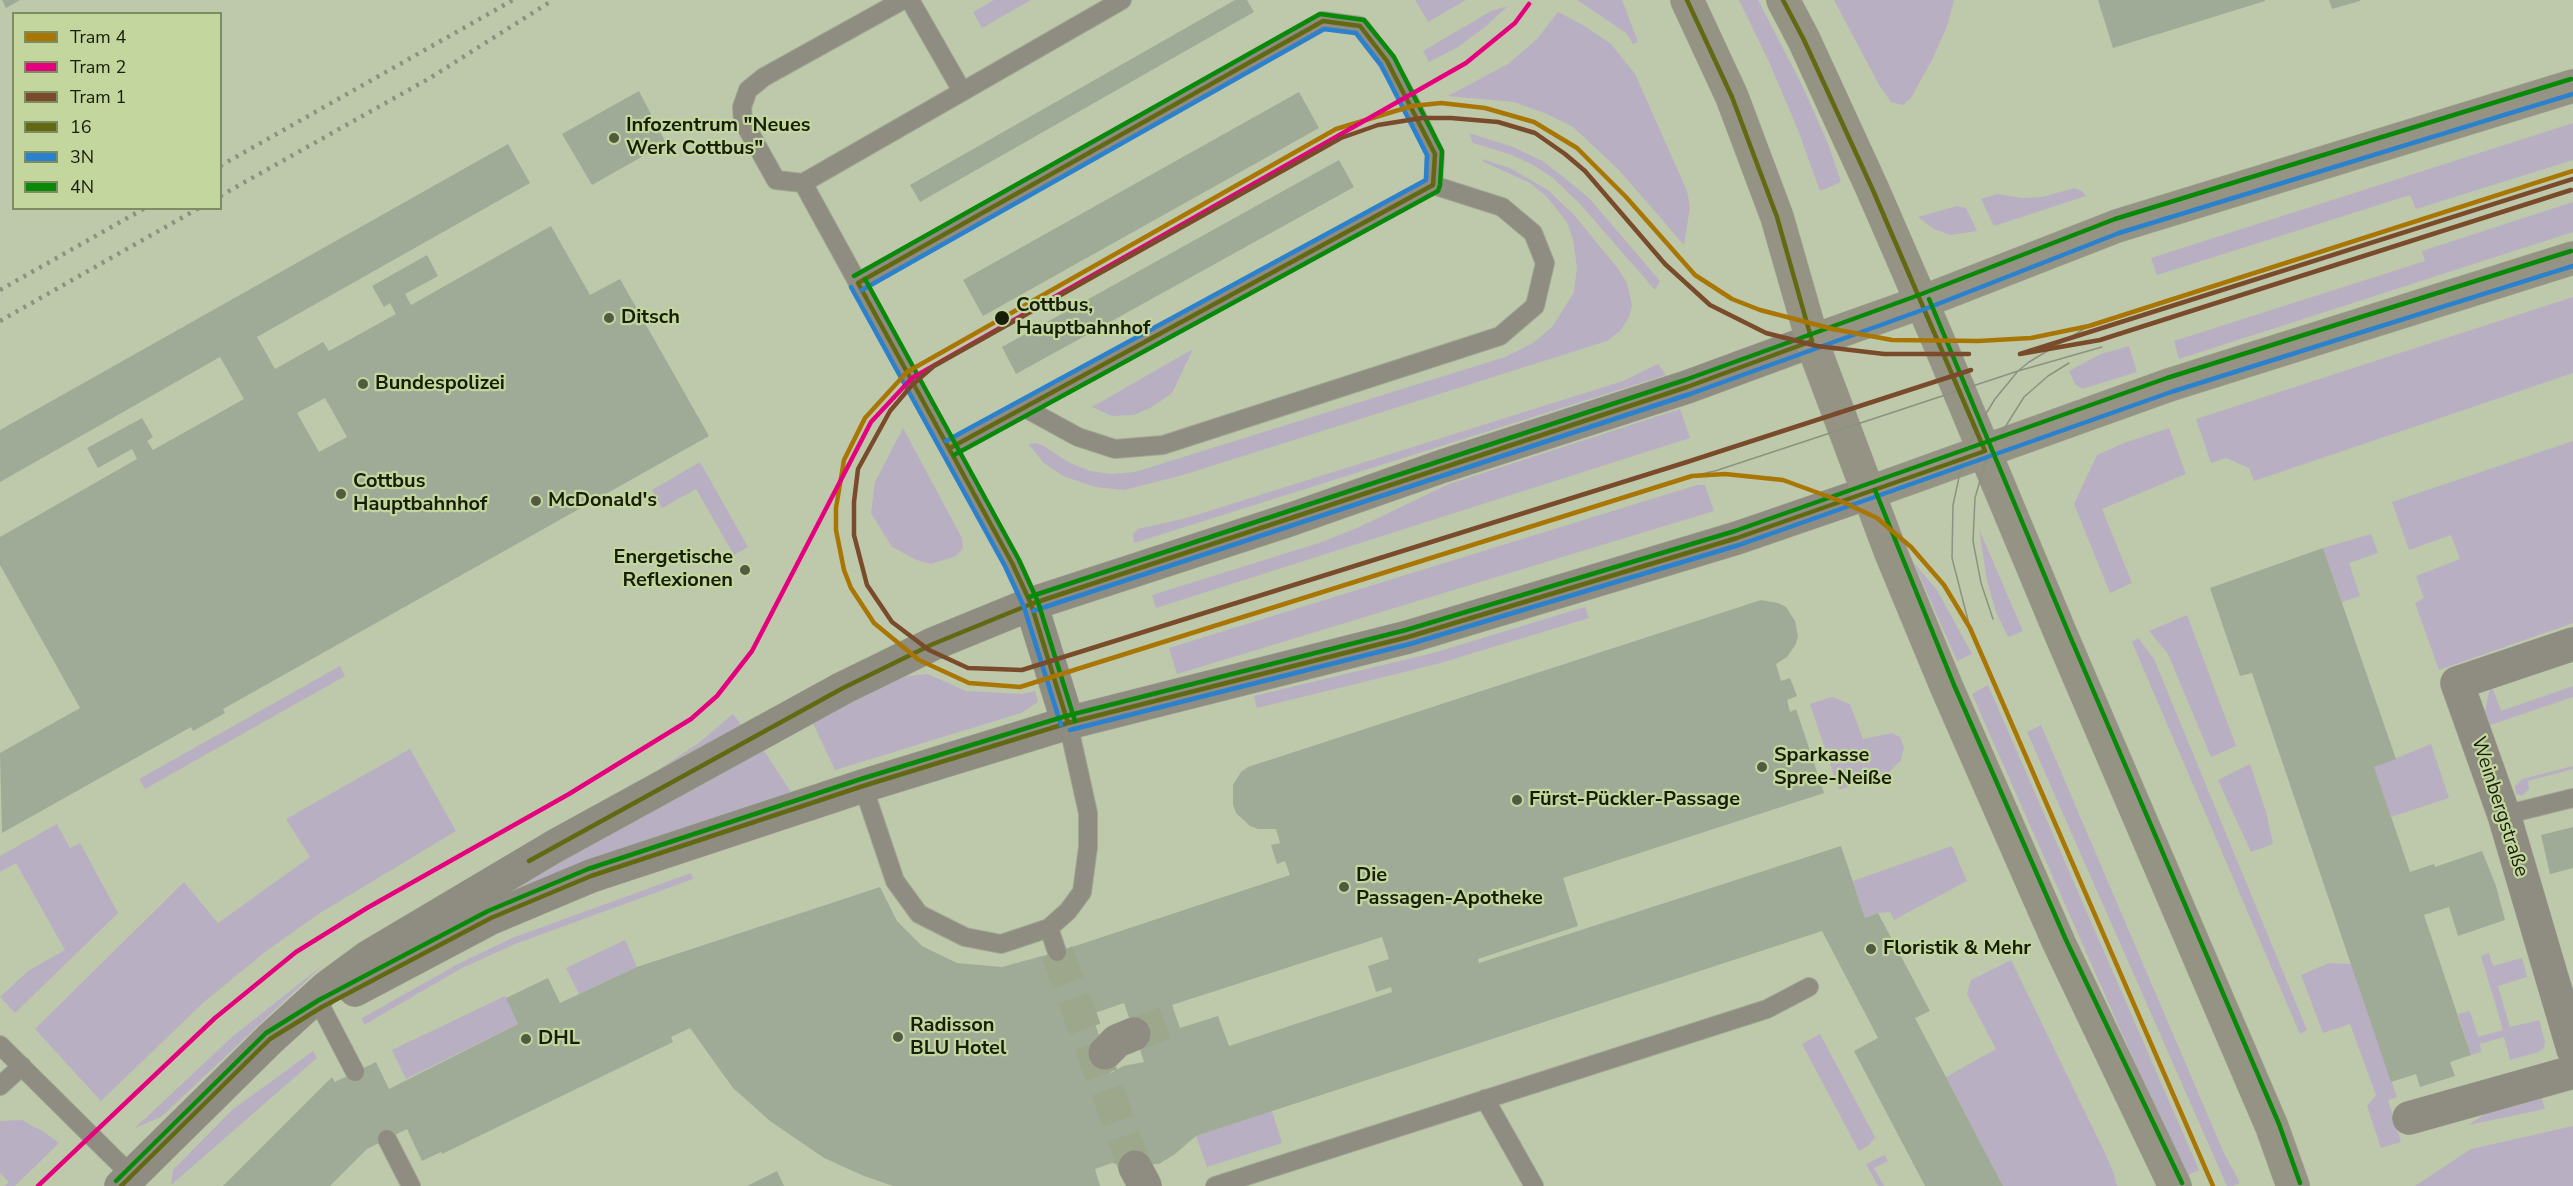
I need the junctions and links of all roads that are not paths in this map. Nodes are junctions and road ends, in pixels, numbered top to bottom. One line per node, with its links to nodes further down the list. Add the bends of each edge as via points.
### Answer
1 (903, 0): 8 (lane, via 764,77 748,90 742,107 743,120 776,180)
2 (910, 0): 7 (lane)
3 (1122, 0): 7 (lane)
4 (1687, 0): 13 (main road, via 1732,97 1778,217)
5 (1783, 0): 12 (main road)
6 (2573, 86): 12 (main road, via 2117,226)
7 (962, 91): 8 (lane)
8 (803, 183): 11 (lane)
9 (1433, 185): 11 (lane, via 1435,154 1387,61 1360,26 1323,21); 14 (lane); 14 (lane, via 1502,207 1533,233 1545,263 1535,306 1500,336 1163,444 1115,449 1078,437)
10 (2573, 258): 16 (main road, via 2169,385)
11 (858, 283): 15 (lane)
12 (1922, 302): 13 (main road); 16 (main road)
13 (1812, 341): 17 (main road); 18 (street, via 1687,387)
14 (1025, 408): 15 (lane)
15 (950, 448): 18 (lane)
16 (1985, 451): 17 (main road); 44 (main road, via 2272,1126)
17 (1868, 493): 20 (street, via 1737,538 1408,637); 43 (main road, via 1947,688 2059,943)
18 (1031, 604): 20 (street); 27 (street, via 933,644 777,722 368,957)
19 (2573, 644): 23 (street, Weinbergstraße, via 2457,683)
20 (1068, 723): 21 (street); 24 (lane, via 1088,813 1088,847 1082,892)
21 (862, 786): 24 (lane, via 895,880 919,914 965,937 1001,944); 27 (street, via 591,876 491,918)
22 (2573, 798): 23 (lane)
23 (2504, 816): 30 (street, Weinbergstraße)
24 (1049, 928): 25 (lane)
25 (1058, 952)
26 (1809, 987): 36 (lane, via 1767,1009)
27 (319, 1002): 33 (lane); 39 (street, via 270,1039)
28 (1134, 1034): 31 (street, via 1117,1041)
29 (0, 1045): 32 (lane)
30 (2573, 1049)
31 (1105, 1053)
32 (22, 1066): 35 (lane); 39 (lane)
33 (355, 1072)
34 (2573, 1072): 37 (street)
35 (0, 1086)
36 (1485, 1099): 41 (lane); 42 (lane)
37 (2409, 1118)
38 (387, 1139): 40 (lane)
39 (130, 1183)
40 (411, 1186)
41 (1215, 1186)
42 (1534, 1186)
43 (2175, 1186)
44 (2293, 1186)

